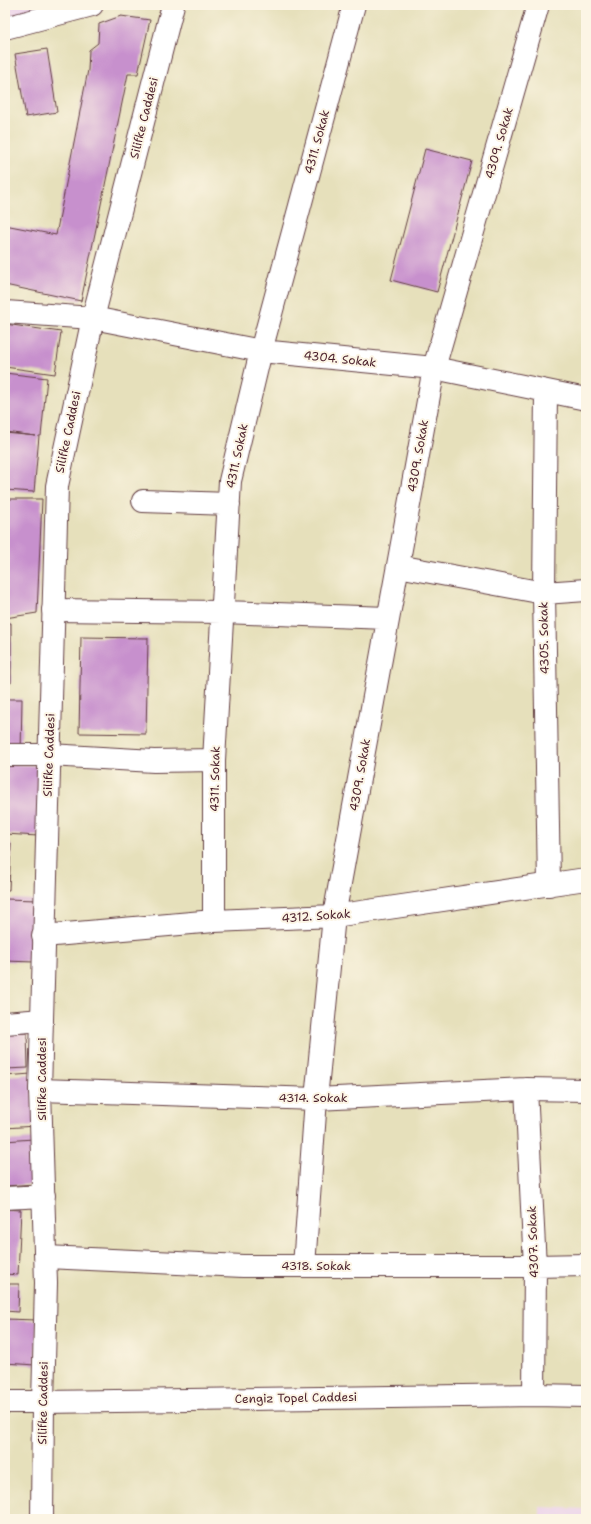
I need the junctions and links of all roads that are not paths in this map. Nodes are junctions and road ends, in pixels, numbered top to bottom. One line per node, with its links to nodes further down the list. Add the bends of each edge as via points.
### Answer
1 (92, 5): 5 (street)
2 (173, 5): 7 (street, Silifke Caddesi)
3 (354, 5): 8 (street, 4311. Sokak)
4 (538, 5): 9 (street, 4309. Sokak)
5 (5, 28)
6 (5, 312): 7 (street, 4304. Sokak)
7 (93, 318): 8 (street, 4304. Sokak); 17 (street, Silifke Caddesi, via 57,486)
8 (261, 351): 9 (street, 4304. Sokak); 13 (street, 4311. Sokak, via 230,481)
9 (434, 368): 10 (street, 4304. Sokak); 14 (street, 4309. Sokak)
10 (546, 391): 11 (street, 4304. Sokak); 16 (street, 4305. Sokak)
11 (586, 399)
12 (143, 501): 13 (street)
13 (229, 504): 18 (street, 4311. Sokak)
14 (398, 566): 16 (street); 19 (street, 4309. Sokak)
15 (586, 590): 16 (street)
16 (544, 593): 24 (street, 4305. Sokak)
17 (53, 610): 18 (street); 21 (street, Silifke Caddesi)
18 (223, 612): 19 (street); 22 (street, 4311. Sokak)
19 (388, 618): 25 (street, 4309. Sokak)
20 (5, 755): 21 (street)
21 (49, 755): 22 (street, via 154,761); 27 (street, Silifke Caddesi)
22 (214, 760): 26 (street, 4311. Sokak)
23 (586, 879): 24 (street, 4312. Sokak)
24 (549, 885): 25 (street, 4312. Sokak)
25 (334, 916): 26 (street, 4312. Sokak); 33 (street, 4309. Sokak)
26 (214, 921): 27 (street, 4312. Sokak)
27 (43, 936): 28 (street, Silifke Caddesi)
28 (42, 1020): 29 (street); 31 (street, Silifke Caddesi)
29 (5, 1023)
30 (526, 1089): 32 (street, 4314. Sokak); 33 (street, 4314. Sokak); 39 (street, 4307. Sokak)
31 (40, 1090): 33 (street, 4314. Sokak); 34 (street, Silifke Caddesi)
32 (586, 1090)
33 (316, 1099): 38 (street, 4309. Sokak)
34 (44, 1196): 35 (street); 36 (street, Silifke Caddesi)
35 (5, 1198)
36 (46, 1258): 38 (street, 4318. Sokak); 43 (street, Silifke Caddesi)
37 (586, 1265): 39 (street, 4318. Sokak)
38 (304, 1266): 39 (street, 4318. Sokak)
39 (535, 1266): 40 (street, 4307. Sokak)
40 (534, 1394): 41 (street, Cengiz Topel Caddesi); 43 (street, Cengiz Topel Caddesi)
41 (586, 1396)
42 (5, 1402): 43 (street, Cengiz Topel Caddesi)
43 (43, 1402): 44 (street, Silifke Caddesi)
44 (42, 1519)

